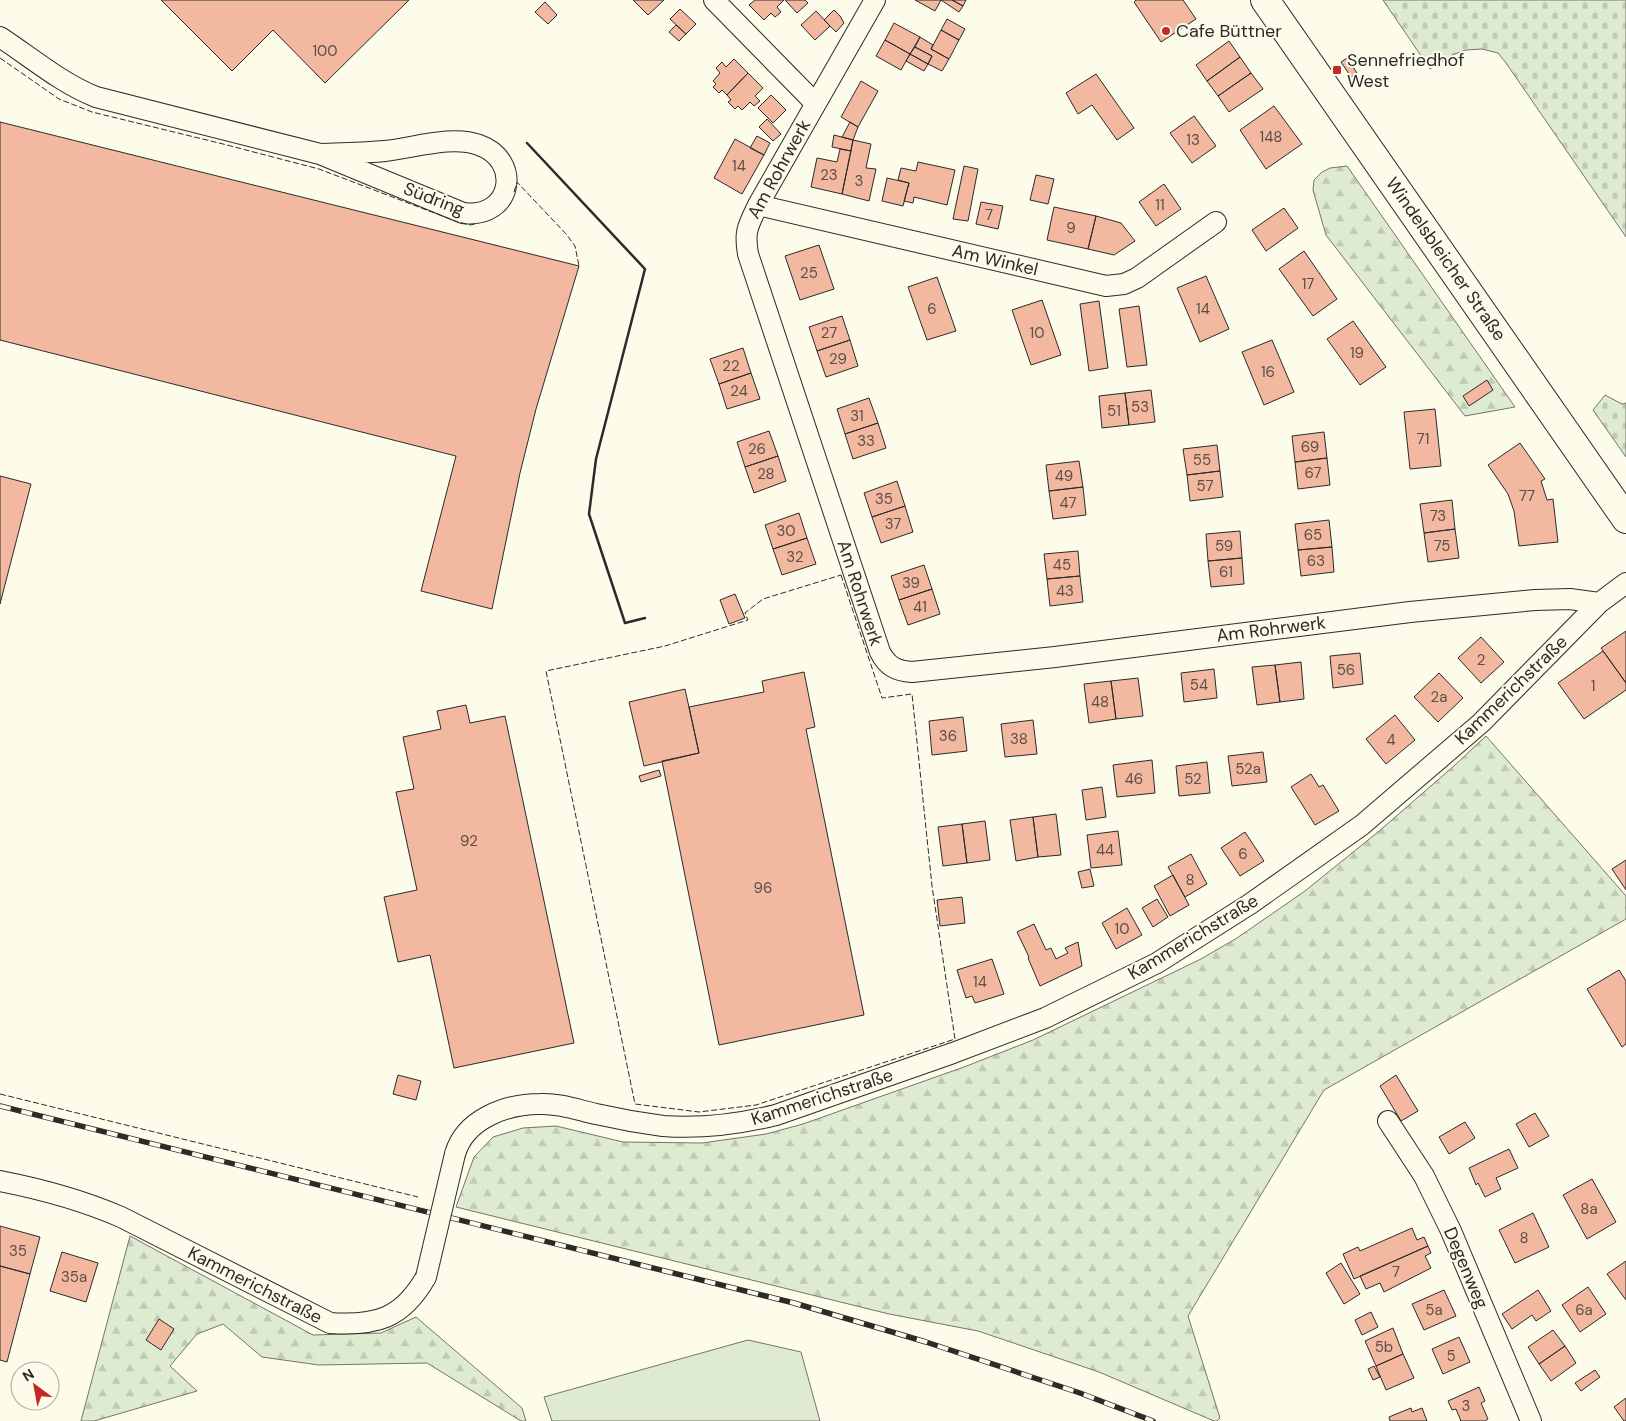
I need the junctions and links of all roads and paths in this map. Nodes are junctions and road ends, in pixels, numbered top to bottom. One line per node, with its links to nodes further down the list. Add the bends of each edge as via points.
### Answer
1 (714, 0): 5 (street)
2 (875, 0): 5 (street, Am Rohrwerk)
3 (1266, 0): 9 (main road, Windelsbleicher Straße)
4 (0, 38): 6 (street, Südring, via 65,82 96,97)
5 (815, 103): 7 (street, Am Rohrwerk)
6 (320, 154): 6 (street, Südring, via 463,213 476,214 488,210 499,202 505,191 507,179 503,165 494,153 480,145 462,141 384,151)
7 (758, 205): 8 (street, Am Winkel, via 1106,286 1124,284 1137,278); 11 (street, Am Rohrwerk, via 749,223 746,238 748,254 880,652 892,668 901,672 922,671 1055,657 1367,617 1535,600 1570,599)
8 (1216, 222)
9 (1626, 519)
10 (1626, 583): 11 (street, Kammerichstraße)
11 (1599, 603): 13 (street, Kammerichstraße, bridge, via 1481,723 1362,825 1250,904 1158,962 1045,1018 953,1053 751,1121 691,1128 664,1126 541,1104 506,1109 475,1123 455,1154 426,1277 403,1308 380,1320 330,1323 101,1208)
12 (1388, 1121): 14 (street, Degenweg, via 1440,1207)
13 (0, 1181)
14 (1531, 1421)

